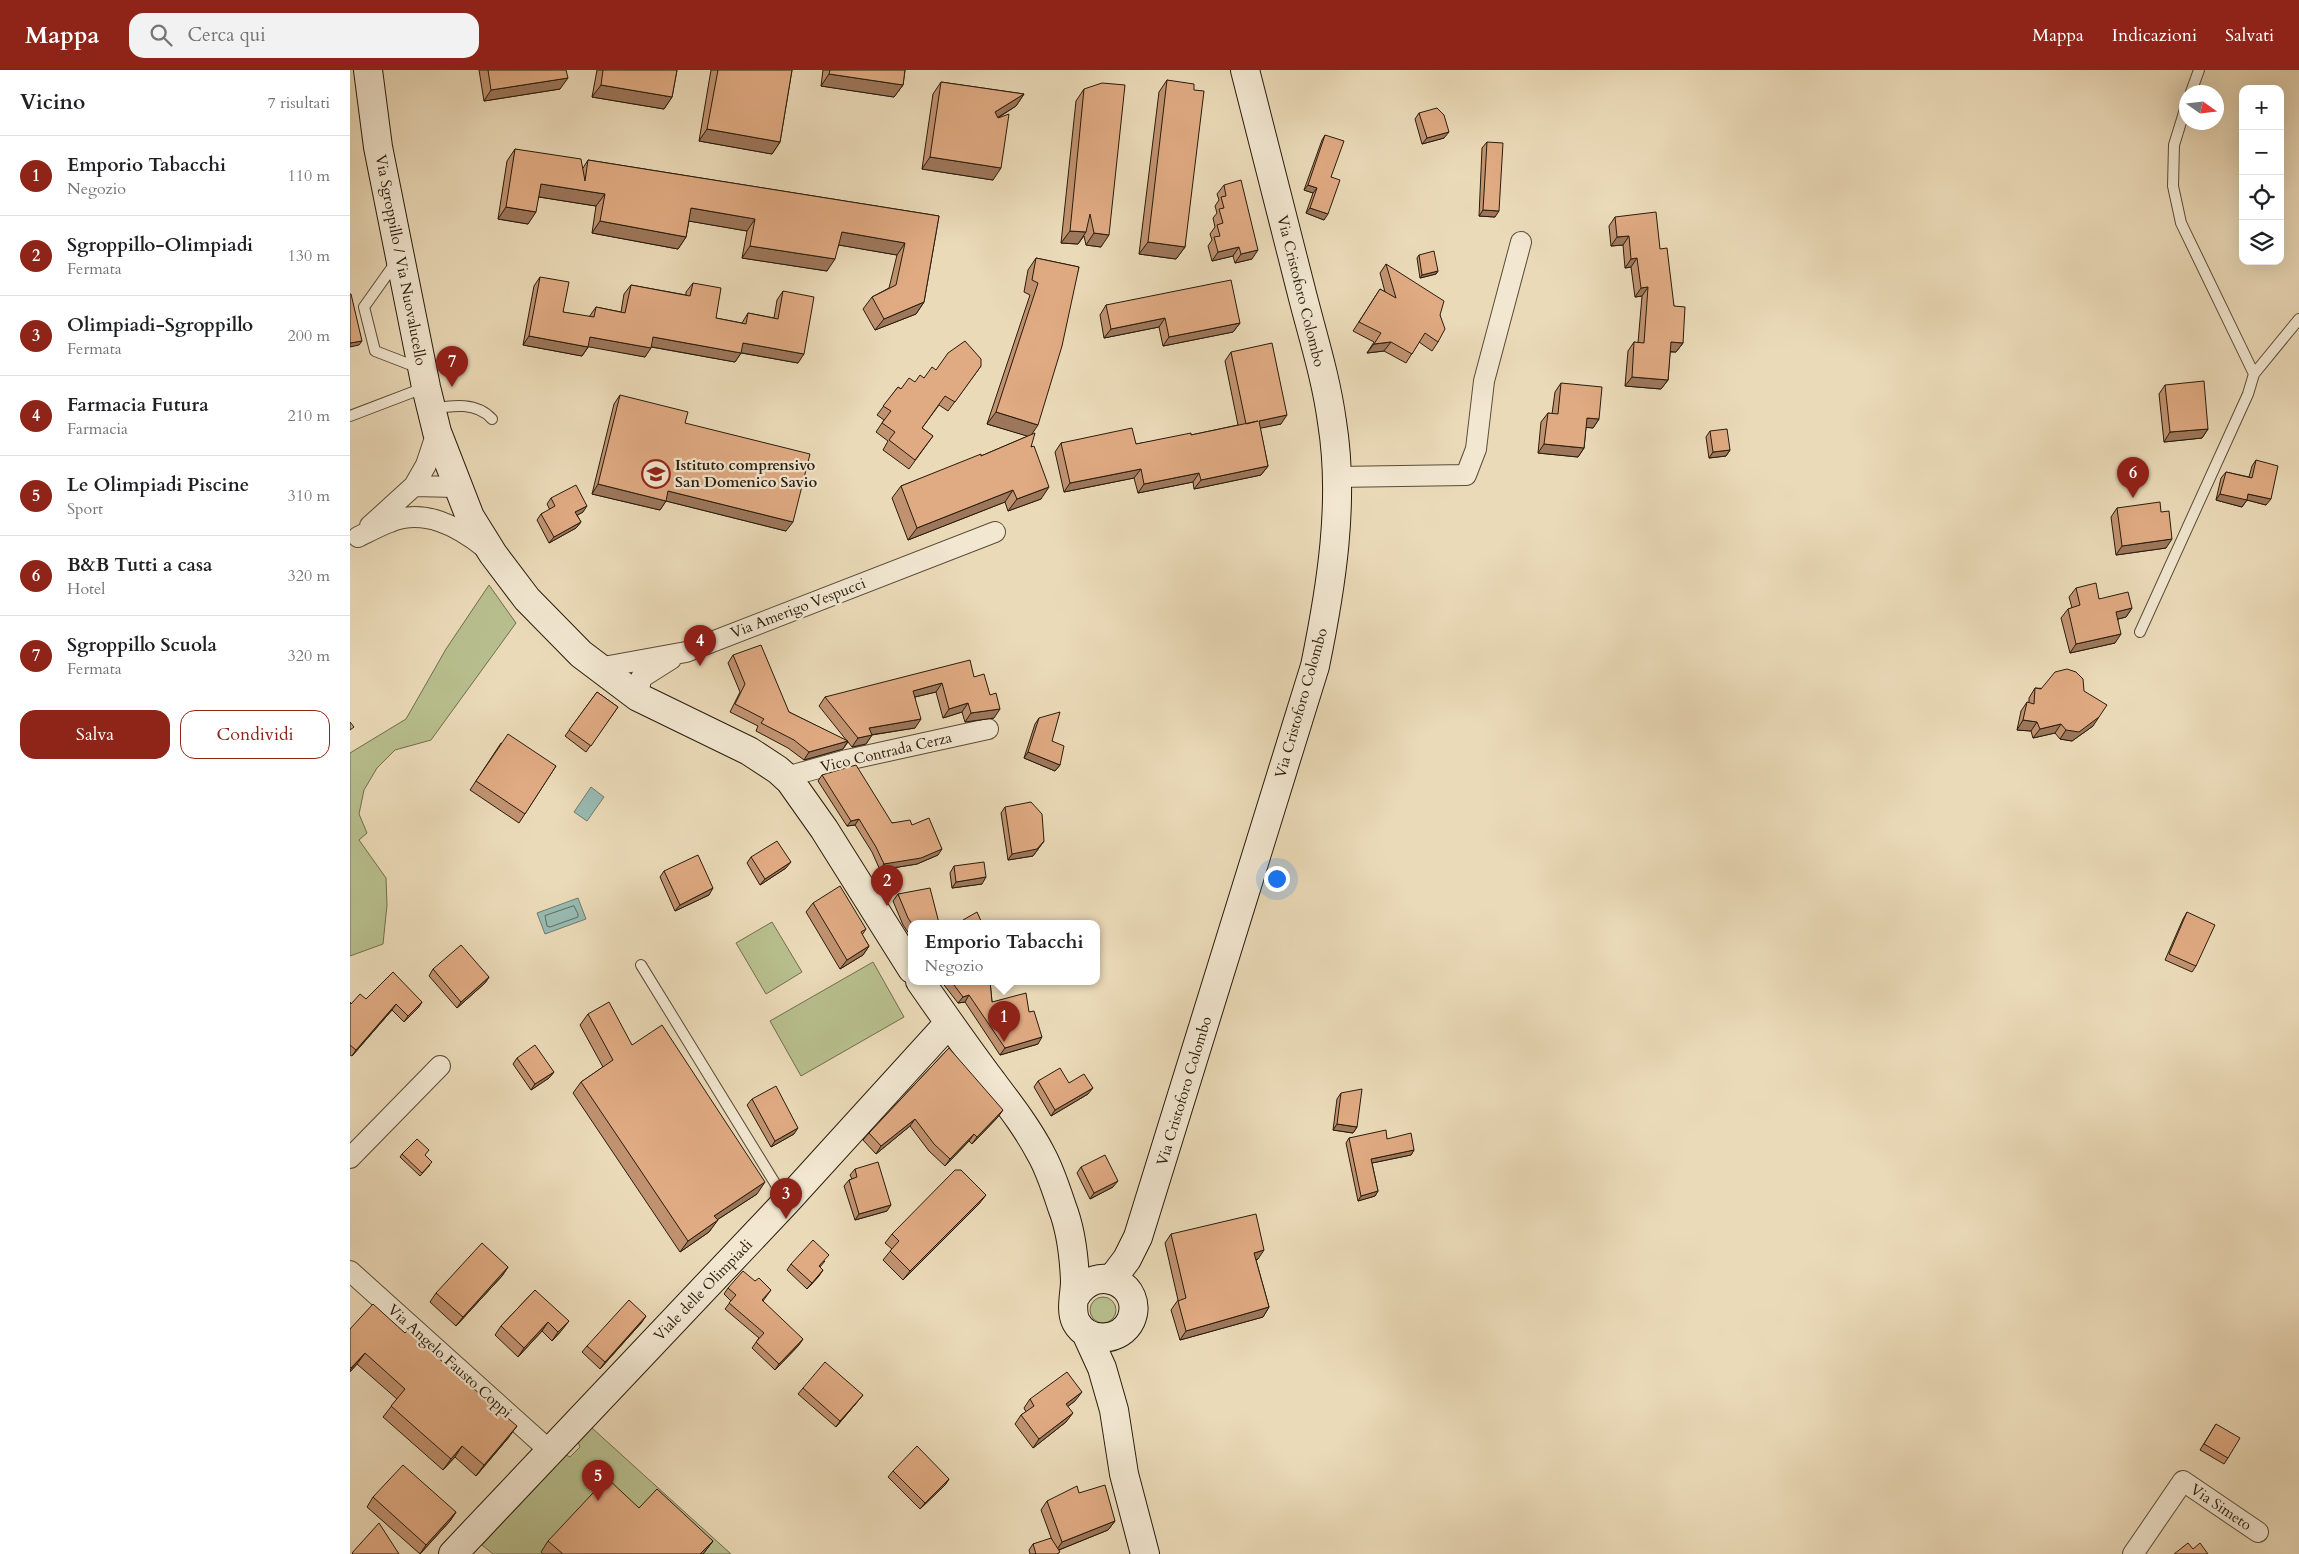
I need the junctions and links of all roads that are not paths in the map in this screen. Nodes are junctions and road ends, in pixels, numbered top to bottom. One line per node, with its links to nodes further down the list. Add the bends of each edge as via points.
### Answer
1 (368, 70): 7 (street, Via Sgroppillo / Via Nuovalucello, via 378,148)
2 (1245, 70): 13 (street, Via Cristoforo Colombo, via 1322,372 1333,423)
3 (2199, 70): 4 (lane)
4 (2194, 85)
5 (2179, 129): 9 (lane, via 2174,145 2173,186 2181,222)
6 (1521, 242): 13 (street, via 1484,381 1476,448 1466,475)
7 (399, 258): 10 (street, Via Sgroppillo / Via Nuovalucello); 10 (lane, via 364,307 375,352)
8 (2299, 319): 9 (lane)
9 (2254, 374): 20 (lane, via 2248,394)
10 (429, 399): 11 (lane); 12 (lane, via 476,407); 14 (street, via 426,465); 15 (street, Via Sgroppillo / Via Nuovalucello)
11 (350, 416)
12 (492, 419)
13 (1336, 477): 34 (street, Via Cristoforo Colombo, via 1334,557 1315,666)
14 (414, 486): 15 (street); 18 (street)
15 (457, 487): 16 (street); 19 (street, Via Sgroppillo / Via Nuovalucello, via 470,517)
16 (428, 518): 18 (street, via 390,521); 19 (street, via 463,530)
17 (995, 532): 21 (street, Via Amerigo Vespucci)
18 (354, 541)
19 (493, 554): 22 (street, Via Sgroppillo / Via Nuovalucello, via 527,599)
20 (2140, 632)
21 (686, 652): 22 (street, Via Amerigo Vespucci); 23 (street, via 645,674 641,678)
22 (598, 668): 23 (street, Via Sgroppillo / Via Nuovalucello)
23 (638, 697): 25 (street, Via Sgroppillo / Via Nuovalucello, via 749,751)
24 (988, 729): 25 (street, Vico Contrada Cerza)
25 (786, 777): 26 (street, Via Sgroppillo / Via Nuovalucello, via 824,829)
26 (908, 963)
27 (642, 965): 32 (lane)
28 (923, 985): 29 (street)
29 (949, 1023): 32 (street, Viale delle Olimpiadi); 33 (street, via 1042,1154)
30 (440, 1066): 31 (street)
31 (350, 1158)
32 (786, 1202): 41 (street, Viale delle Olimpiadi)
33 (1069, 1226): 36 (street, via 1086,1259); 37 (street)
34 (1138, 1237): 36 (street, via 1128,1259); 38 (street)
35 (350, 1271): 41 (street, Via Angelo Fausto Coppi)
36 (1109, 1279): 37 (street, via 1088,1282); 38 (street, via 1119,1283 1130,1295)
37 (1075, 1298): 39 (street, via 1073,1313)
38 (1132, 1315): 39 (street, via 1125,1328 1112,1336 1096,1338); 40 (street, via 1117,1365)
39 (1086, 1333): 40 (street, via 1102,1368)
40 (1114, 1410): 44 (street, via 1126,1483)
41 (550, 1451): 43 (street, Viale delle Olimpiadi)
42 (2258, 1532): 45 (street, Via Simeto, via 2183,1481)
43 (462, 1551)
44 (1145, 1554)
45 (2133, 1554)

